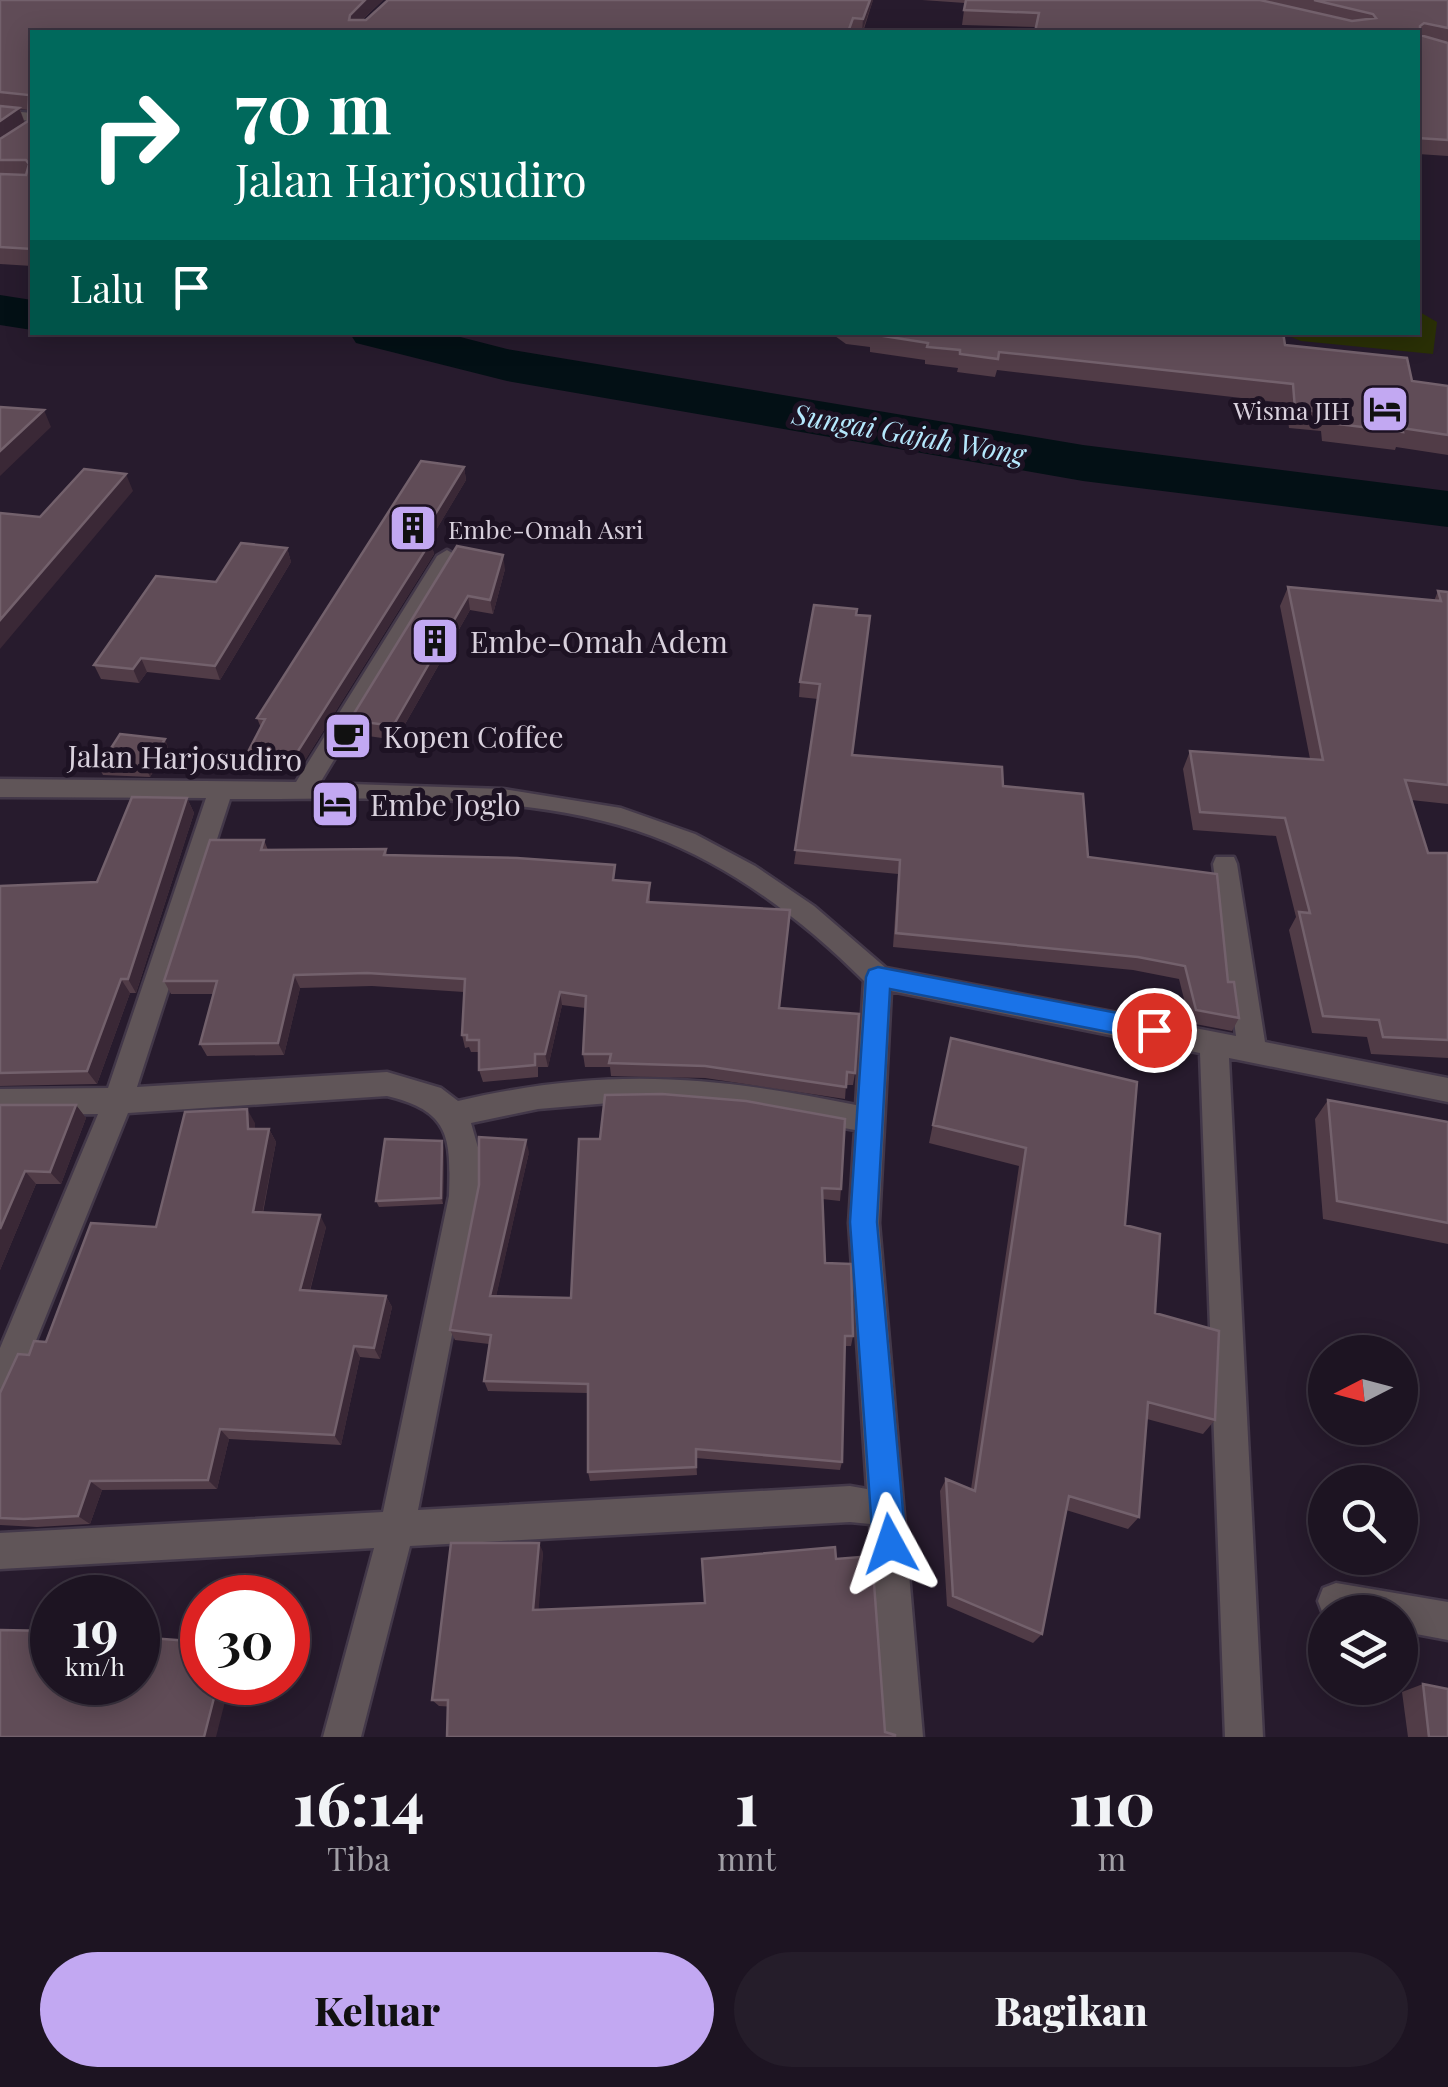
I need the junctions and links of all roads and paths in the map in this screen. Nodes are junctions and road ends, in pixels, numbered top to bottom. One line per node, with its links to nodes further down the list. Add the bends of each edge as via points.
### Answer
1 (0, 114): 2 (street)
2 (30, 117)
3 (447, 556): 6 (street)
4 (0, 788): 5 (street, Jalan Harjosudiro)
5 (221, 789): 6 (street, Jalan Harjosudiro); 12 (street)
6 (303, 791): 8 (street, Jalan Harjosudiro, via 524,800 657,828 743,871)
7 (1224, 864): 10 (street)
8 (878, 977): 9 (street); 15 (street)
9 (1214, 1042): 10 (street); 24 (street)
10 (1252, 1050): 11 (street)
11 (1448, 1090)
12 (118, 1101): 13 (street); 14 (street, via 387,1084 427,1093); 16 (street)
13 (0, 1102)
14 (455, 1114): 15 (street, via 537,1096 656,1089); 18 (street, via 466,1154 464,1196)
15 (869, 1120): 17 (street, via 864,1222)
16 (0, 1388)
17 (887, 1509): 18 (street, via 850,1504); 23 (street)
18 (397, 1529): 19 (street); 22 (street)
19 (0, 1551)
20 (1418, 1616): 21 (street)
21 (1448, 1621)
22 (342, 1737)
23 (904, 1737)
24 (1244, 1737)

